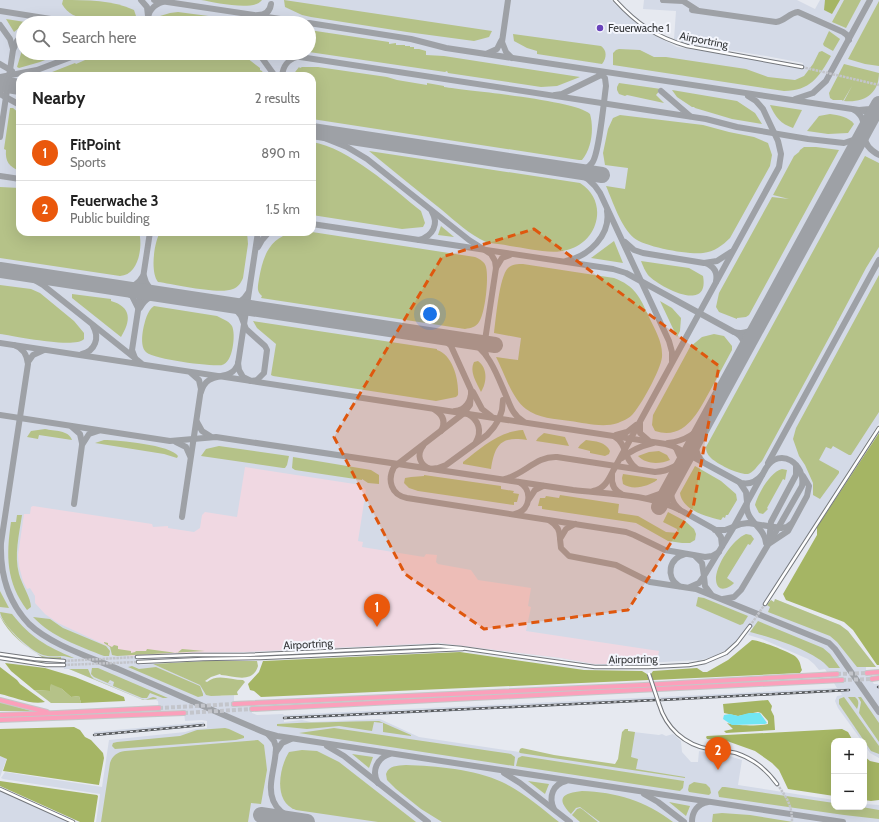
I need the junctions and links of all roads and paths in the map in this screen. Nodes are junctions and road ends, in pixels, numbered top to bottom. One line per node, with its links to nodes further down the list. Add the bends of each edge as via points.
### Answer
1 (616, 0): 2 (street, Airportring, via 641,25 669,41)
2 (802, 67)
3 (879, 428): 4 (street)
4 (765, 604)
5 (750, 626): 13 (street, Airportring, via 735,646 714,659 698,664)
6 (479, 650): 8 (street, Airportring, via 431,646 244,655); 11 (street, Airportring); 13 (street, Airportring, via 595,667)
7 (0, 654): 10 (street)
8 (137, 657)
9 (0, 658): 12 (street)
10 (64, 661)
11 (138, 662)
12 (64, 666)
13 (648, 667): 28 (street, bridge, via 659,704 671,728 685,740 704,748 746,757 764,768)
14 (879, 672): 15 (highway)
15 (867, 673)
16 (837, 674): 21 (highway)
17 (879, 678): 18 (highway)
18 (872, 679)
19 (842, 680): 23 (highway)
20 (0, 700): 24 (highway)
21 (234, 704)
22 (159, 708): 24 (highway)
23 (252, 709)
24 (57, 713): 26 (highway)
25 (184, 713): 27 (highway)
26 (0, 715)
27 (0, 721)
28 (777, 784)
29 (0, 789): 30 (street)
30 (73, 822)

